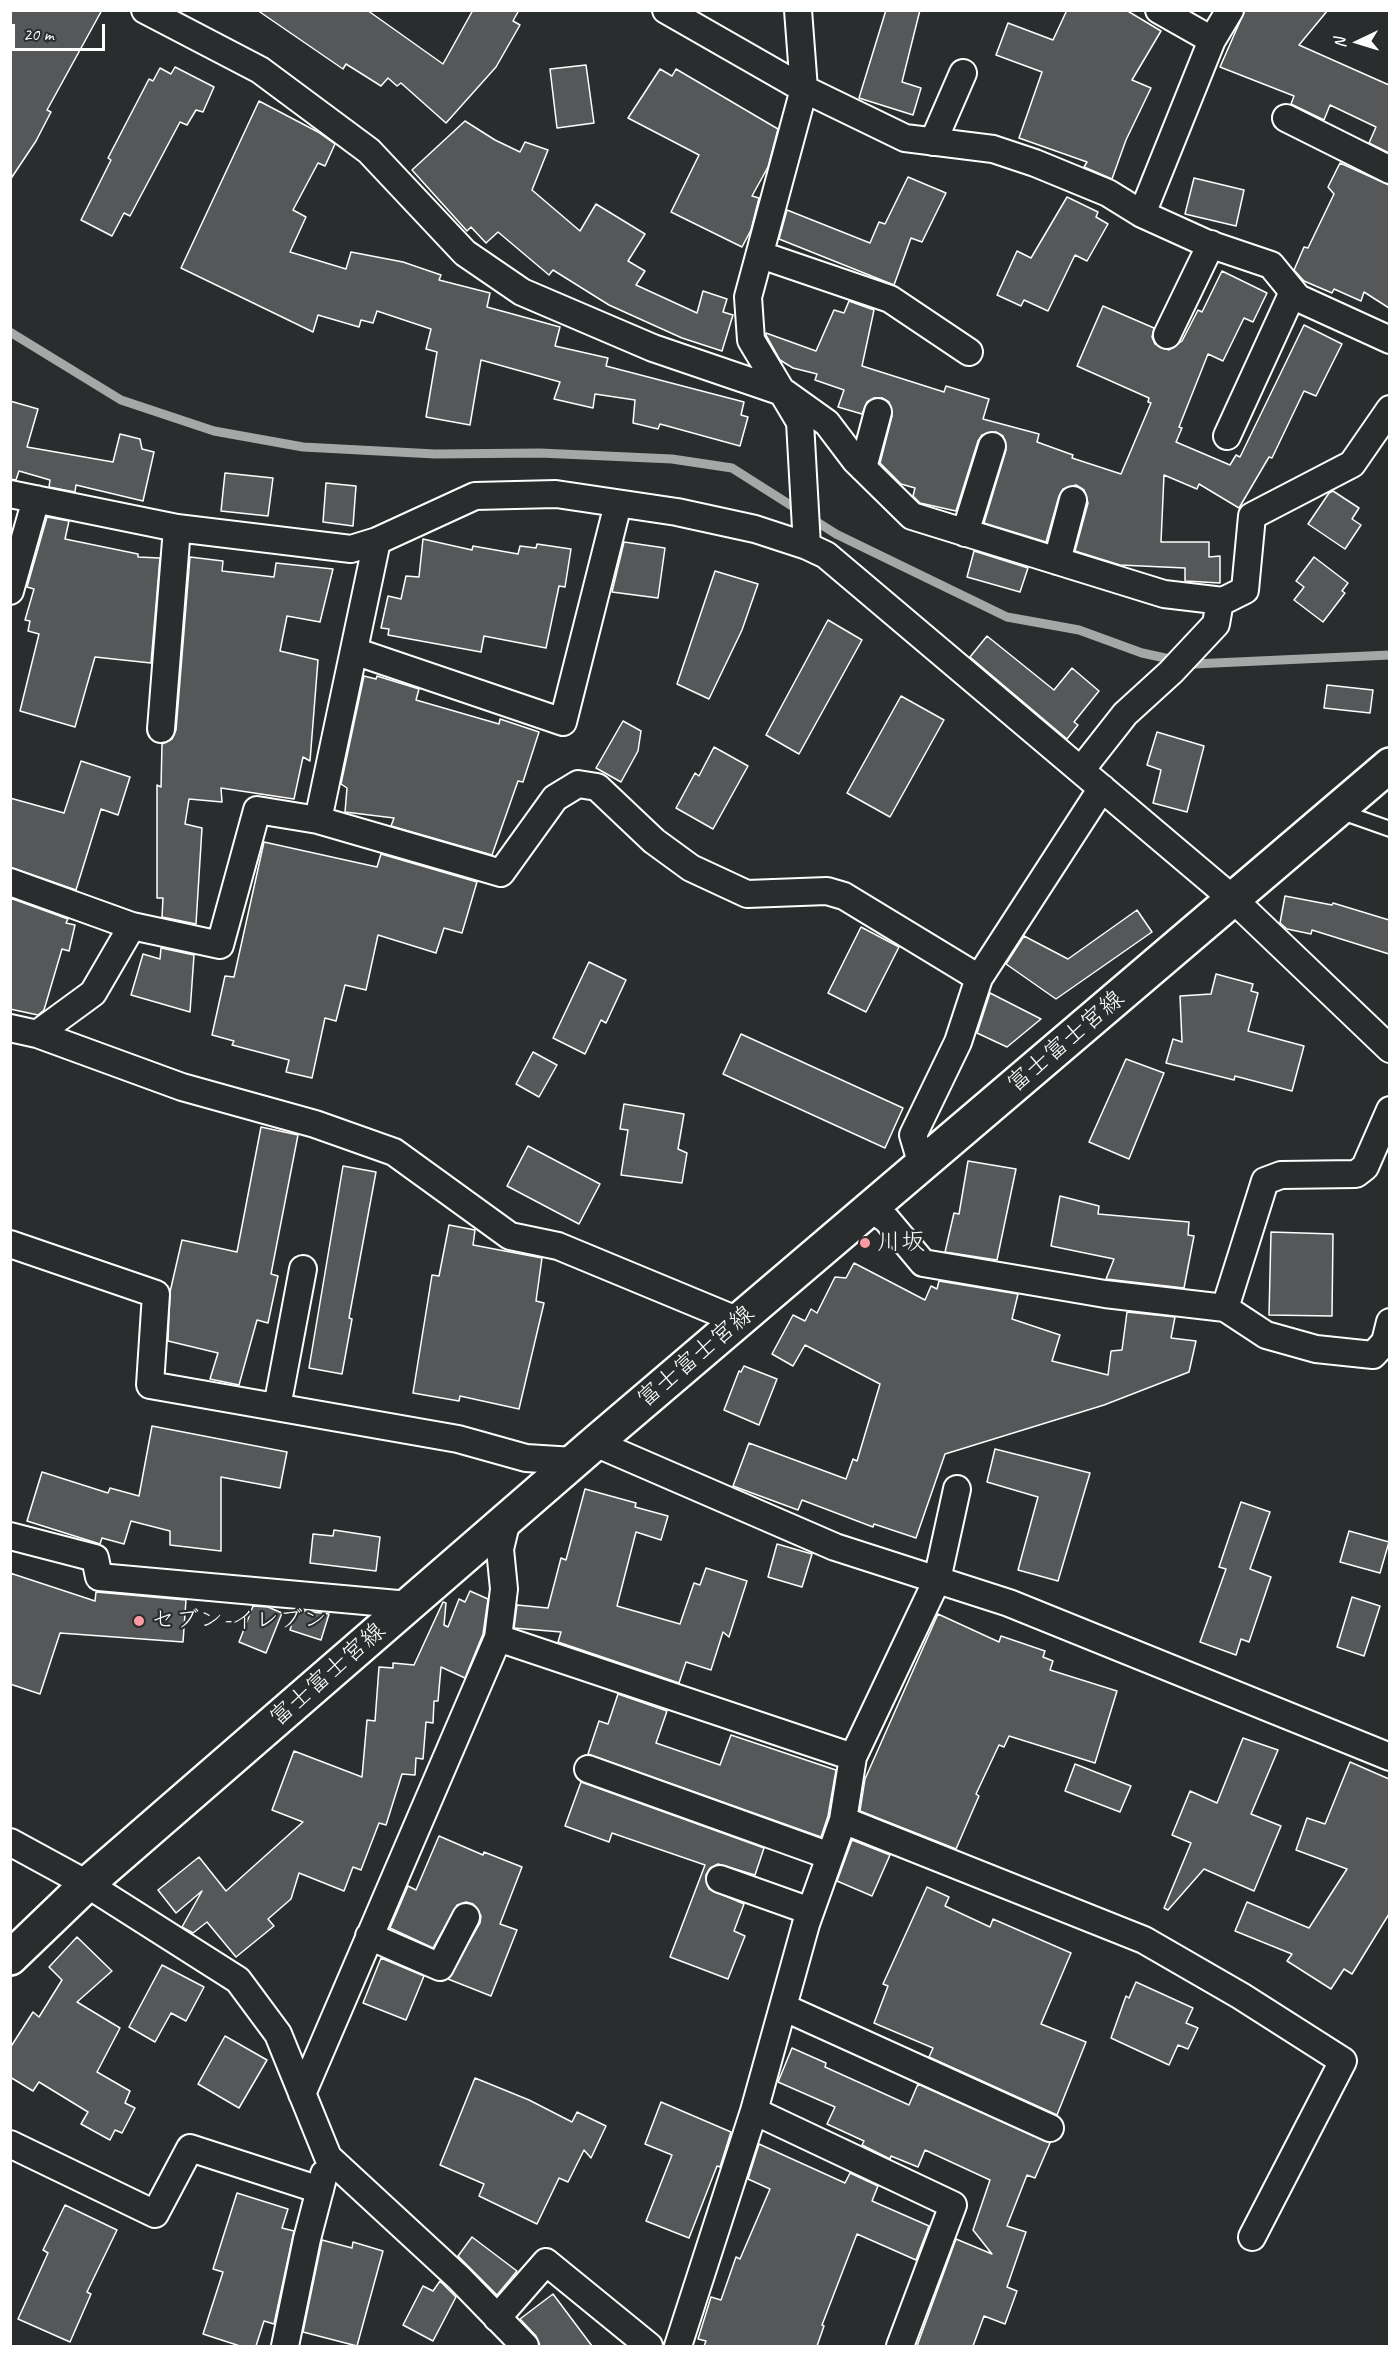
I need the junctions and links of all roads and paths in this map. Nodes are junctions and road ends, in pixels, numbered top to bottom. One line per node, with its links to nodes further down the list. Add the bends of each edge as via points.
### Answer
1 (145, 10): 19 (street, via 260,70 360,144 465,253 522,292 653,348)
2 (666, 10): 8 (street)
3 (798, 10): 8 (street)
4 (1159, 10): 6 (street)
5 (1230, 10): 6 (street)
6 (1212, 40): 12 (street)
7 (963, 73): 10 (street)
8 (804, 89): 10 (street, via 905,138); 14 (street)
9 (1286, 118): 11 (street)
10 (933, 142): 12 (street, via 993,149 1024,159 1108,193)
11 (1389, 170)
12 (1142, 214): 13 (street)
13 (1211, 244): 15 (street, via 1271,265); 16 (street)
14 (761, 255): 18 (street, via 890,299); 19 (street, via 748,297 751,340)
15 (1293, 292): 17 (street, via 1298,298); 22 (street)
16 (1167, 335)
17 (1389, 340)
18 (969, 352)
19 (785, 393): 24 (street, via 827,423); 31 (street, via 800,422)
20 (1389, 409): 35 (street, via 1352,464 1252,516 1245,590)
21 (878, 412): 24 (street)
22 (1227, 436)
23 (992, 446): 30 (street)
24 (863, 468): 30 (street, via 912,516)
25 (10, 494): 26 (street)
26 (36, 499): 29 (street); 34 (street)
27 (1073, 500): 33 (street)
28 (618, 504): 31 (street); 32 (street, via 556,495 475,496); 36 (street, via 563,722)
29 (177, 528): 32 (street, via 351,549); 37 (street)
30 (965, 533): 33 (street)
31 (808, 535): 39 (street, via 826,555)
32 (377, 541): 36 (street)
33 (1057, 561): 35 (street, via 1164,594)
34 (10, 591)
35 (1220, 601): 39 (street, via 1216,624 1125,714)
36 (354, 651): 42 (street)
37 (161, 729)
38 (1389, 765): 41 (main road, 富士富士宮線)
39 (1081, 770): 40 (street)
40 (1102, 788): 45 (street); 47 (street)
41 (1337, 810): 43 (lane); 45 (main road, 富士富士宮線)
42 (318, 820): 46 (street, via 257,810 220,945); 47 (street, via 501,873 555,798 578,784 597,787 654,841 691,868 747,894 826,891 844,896)
43 (1389, 829)
44 (10, 882): 46 (street)
45 (1234, 900): 50 (street); 52 (main road, 富士富士宮線)
46 (132, 926): 49 (street, via 93,993)
47 (979, 978): 52 (street, via 957,1042 912,1135)
48 (10, 1028): 49 (street)
49 (37, 1034): 57 (street, via 182,1087 315,1124 394,1152 510,1236 558,1246)
50 (1389, 1049)
51 (1389, 1110): 56 (street, via 1365,1167 1356,1174 1281,1175 1265,1181)
52 (922, 1165): 53 (main road, 富士富士宮線)
53 (872, 1209): 56 (street, via 922,1263 1105,1294); 57 (main road, 富士富士宮線)
54 (10, 1244): 59 (street, via 156,1294 150,1385)
55 (303, 1269): 59 (street)
56 (1225, 1308): 58 (street, via 1266,1335 1316,1349 1373,1356 1385,1342)
57 (739, 1321): 60 (main road, 富士富士宮線)
58 (1389, 1322)
59 (277, 1407): 60 (street, via 458,1438 526,1458)
60 (585, 1452): 62 (main road, 富士富士宮線); 64 (street, via 835,1547)
61 (957, 1489): 64 (street)
62 (507, 1520): 65 (main road, 富士富士宮線); 66 (street, via 500,1549 504,1589)
63 (10, 1536): 65 (street, via 95,1558 99,1577)
64 (938, 1580): 67 (street); 68 (street, via 1009,1603)
65 (409, 1605): 74 (main road, 富士富士宮線)
66 (498, 1638): 67 (street); 77 (street)
67 (853, 1757): 70 (street)
68 (1389, 1757)
69 (588, 1769): 72 (street)
70 (843, 1820): 72 (street); 86 (street, via 1144,1940 1343,2061)
71 (10, 1842): 74 (street)
72 (830, 1856): 75 (street)
73 (720, 1879): 75 (street)
74 (87, 1884): 78 (main road, 富士富士宮線); 80 (street, via 238,1980 278,2034)
75 (810, 1911): 79 (street)
76 (466, 1917): 77 (street, via 440,1967)
77 (369, 1936): 80 (street)
78 (10, 1958)
79 (783, 2007): 81 (street); 82 (street)
80 (302, 2094): 84 (street)
81 (754, 2111): 91 (street); 92 (street, via 953,2205)
82 (1050, 2128)
83 (10, 2144): 85 (street, via 155,2214 189,2148)
84 (328, 2157): 85 (street); 87 (street)
85 (320, 2190): 88 (street)
86 (1252, 2237)
87 (497, 2318): 89 (street); 90 (street, via 546,2262)
88 (285, 2346)
89 (525, 2346)
90 (649, 2346)
91 (678, 2346)
92 (900, 2346)

